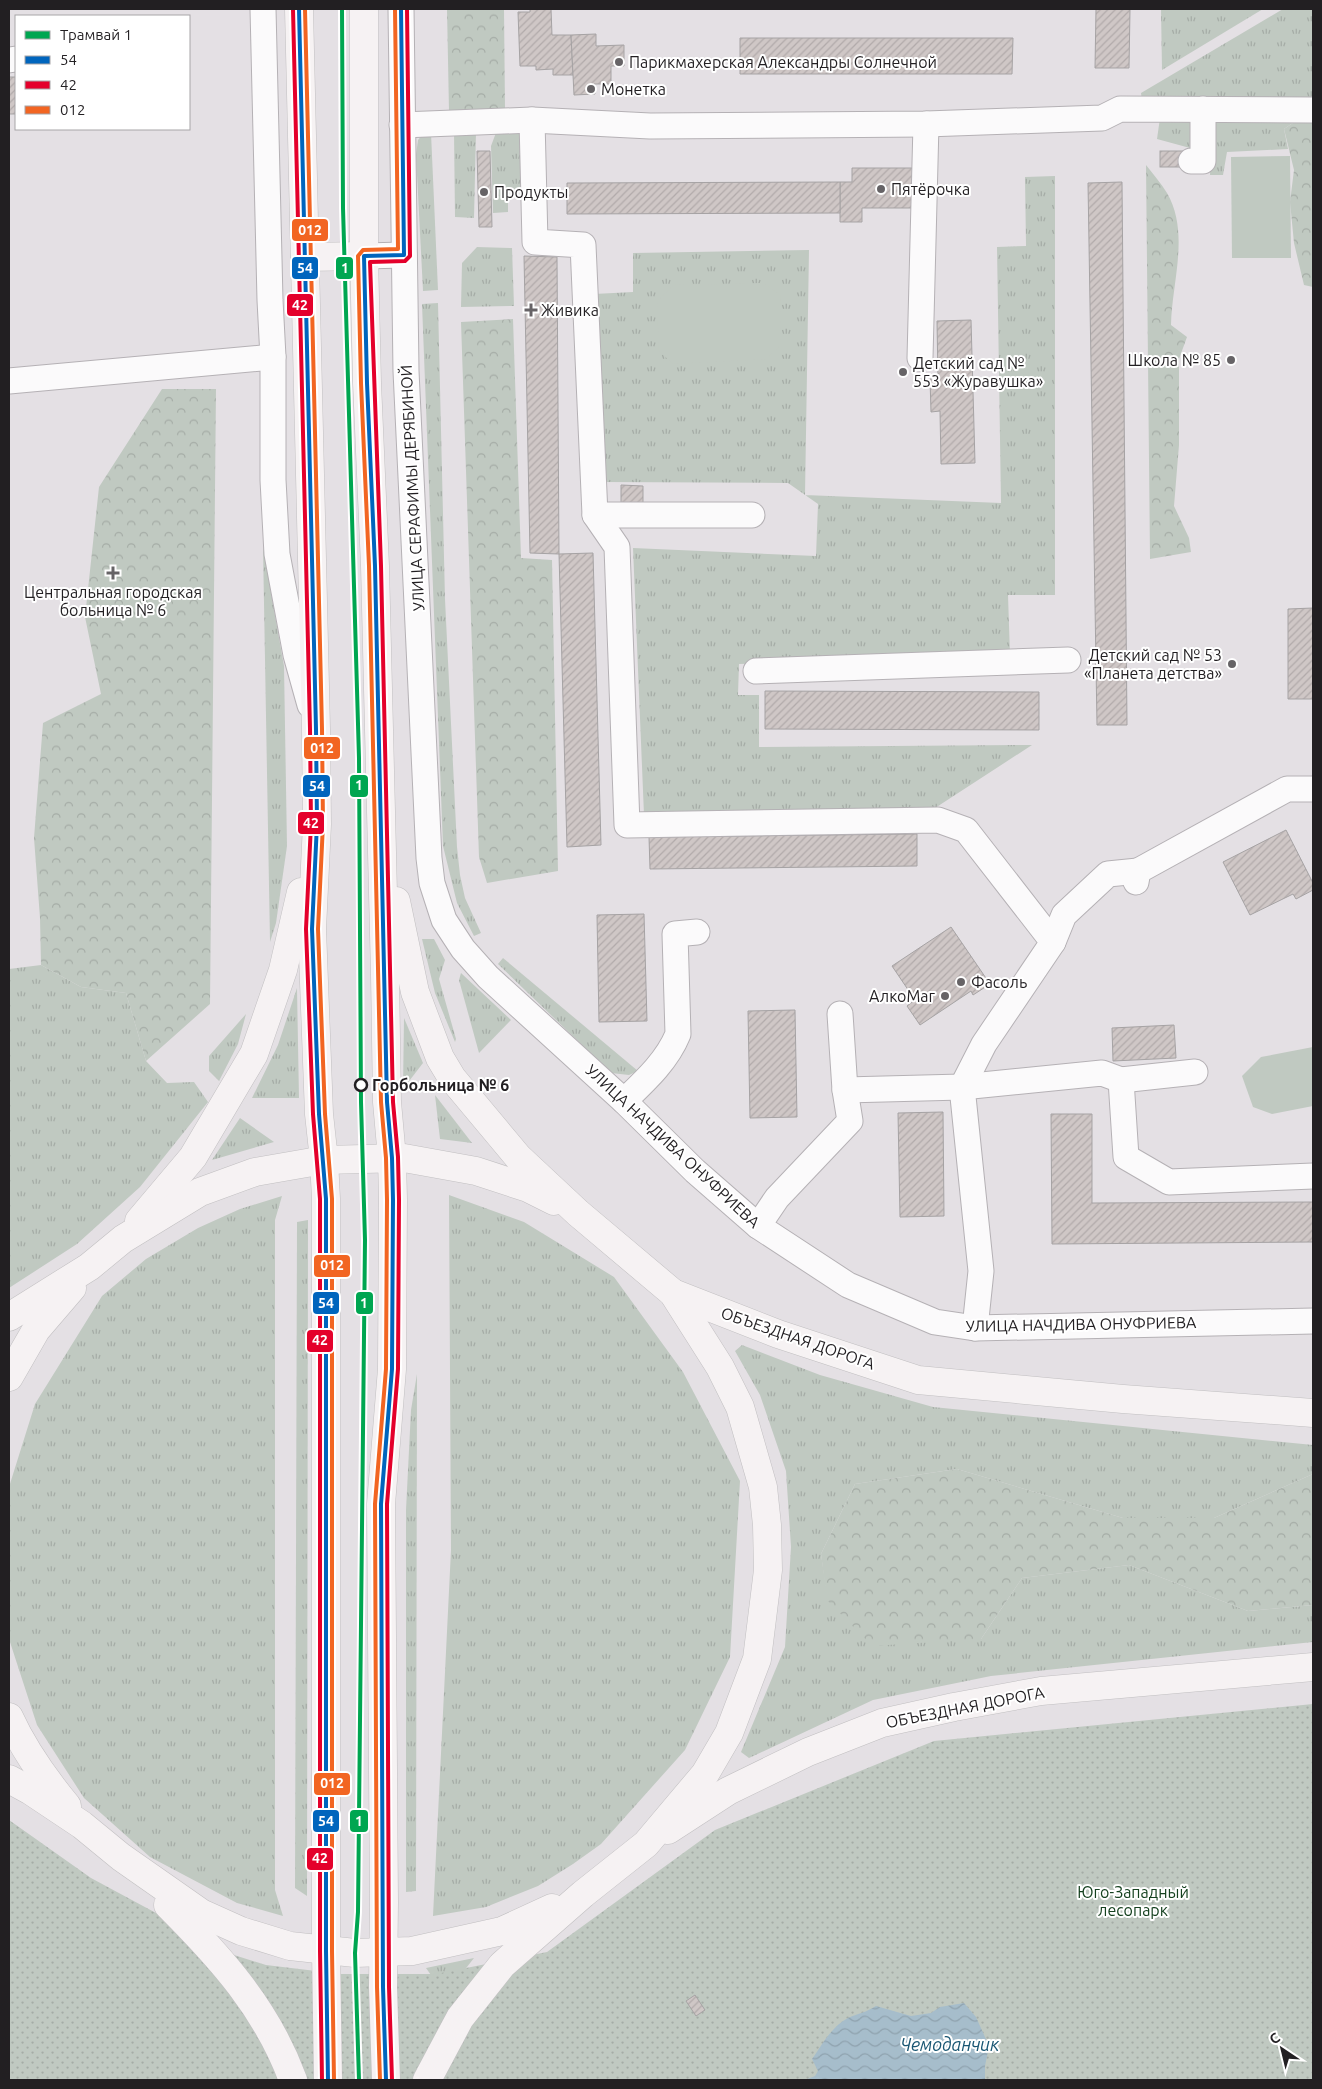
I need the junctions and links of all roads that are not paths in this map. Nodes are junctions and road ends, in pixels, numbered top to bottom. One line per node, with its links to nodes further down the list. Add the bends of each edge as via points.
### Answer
1 (264, 9): 14 (street)
2 (299, 9): 13 (main road)
3 (364, 9): 12 (main road)
4 (401, 9): 9 (street, УЛИЦА СЕРАФИМЫ ДЕРЯБИНОЙ)
5 (1203, 110): 6 (street); 8 (street, via 1120,109 1102,118); 10 (street, via 1203,161)
6 (1313, 110)
7 (532, 120): 8 (street, via 650,126); 9 (street); 17 (street, via 535,242 584,245)
8 (926, 124): 15 (street)
9 (402, 125): 11 (street, УЛИЦА СЕРАФИМЫ ДЕРЯБИНОЙ)
10 (1191, 161)
11 (404, 255): 12 (street); 27 (street, УЛИЦА СЕРАФИМЫ ДЕРЯБИНОЙ, via 406,371 429,858 432,883 444,920)
12 (364, 256): 13 (main road); 24 (main road)
13 (306, 257): 21 (main road)
14 (273, 357): 16 (street); 21 (street, via 277,554 296,656)
15 (920, 358)
16 (9, 381)
17 (595, 515): 18 (street); 26 (street, via 617,547 627,825 938,820 966,830)
18 (752, 515)
19 (1068, 660): 20 (street)
20 (756, 671)
21 (316, 729): 23 (main road)
22 (1313, 789): 26 (street, via 1287,789 1137,877 1108,874 1064,915)
23 (317, 824): 35 (main road, via 312,929 319,1114); 39 (main road, via 283,970 254,1054 193,1157)
24 (380, 828): 34 (main road, via 387,1102); 37 (main road, via 415,992 440,1058 465,1096 518,1157)
25 (697, 932): 33 (street, via 675,934 678,1034 673,1046 649,1077)
26 (1053, 942): 31 (street, via 984,1044)
27 (470, 958): 33 (street, УЛИЦА НАЧДИВА ОНУФРИЕВА)
28 (840, 1014): 32 (street)
29 (1195, 1072): 30 (street)
30 (1121, 1080): 31 (street, via 1102,1073); 36 (street, via 1126,1158 1169,1182)
31 (962, 1087): 32 (street); 44 (street, via 981,1271)
32 (845, 1090): 38 (street, via 850,1121 777,1198)
33 (624, 1101): 38 (street, УЛИЦА НАЧДИВА ОНУФРИЕВА, via 695,1171)
34 (392, 1158): 35 (main road); 37 (main road, via 476,1171 528,1188); 55 (main road, via 392,1369 381,1504)
35 (324, 1160): 39 (main road, via 255,1172 200,1192); 54 (main road)
36 (1313, 1176)
37 (578, 1213): 41 (main road)
38 (758, 1226): 44 (street, УЛИЦА НАЧДИВА ОНУФРИЕВА, via 848,1285 935,1322)
39 (123, 1239): 40 (main road)
40 (89, 1267): 42 (main road); 45 (main road, via 36,1330)
41 (673, 1293): 46 (main road, ОБЪЕЗДНАЯ ДОРОГА, via 778,1334 918,1380); 51 (main road, via 720,1366 740,1407 763,1487 768,1570 757,1659 729,1734 705,1774)
42 (9, 1317)
43 (1313, 1321): 44 (street, УЛИЦА НАЧДИВА ОНУФРИЕВА)
44 (975, 1328)
45 (9, 1377)
46 (1313, 1413)
47 (1313, 1667): 51 (main road, ОБЪЕЗДНАЯ ДОРОГА, via 1041,1691 882,1723 808,1752 728,1791)
48 (9, 1718): 50 (main road, via 47,1781)
49 (9, 1780): 50 (main road, via 32,1791)
50 (82, 1825): 52 (main road)
51 (646, 1844): 53 (main road)
52 (122, 1857): 54 (main road, via 201,1913 225,1924 290,1946); 56 (main road, via 226,1964 269,2027)
53 (583, 1894): 55 (main road, via 502,1931 424,1949); 59 (main road, via 522,1946 483,1987 460,2018)
54 (326, 1950): 55 (main road); 57 (main road)
55 (383, 1952): 58 (main road)
56 (293, 2080)
57 (328, 2080)
58 (386, 2080)
59 (427, 2080)

